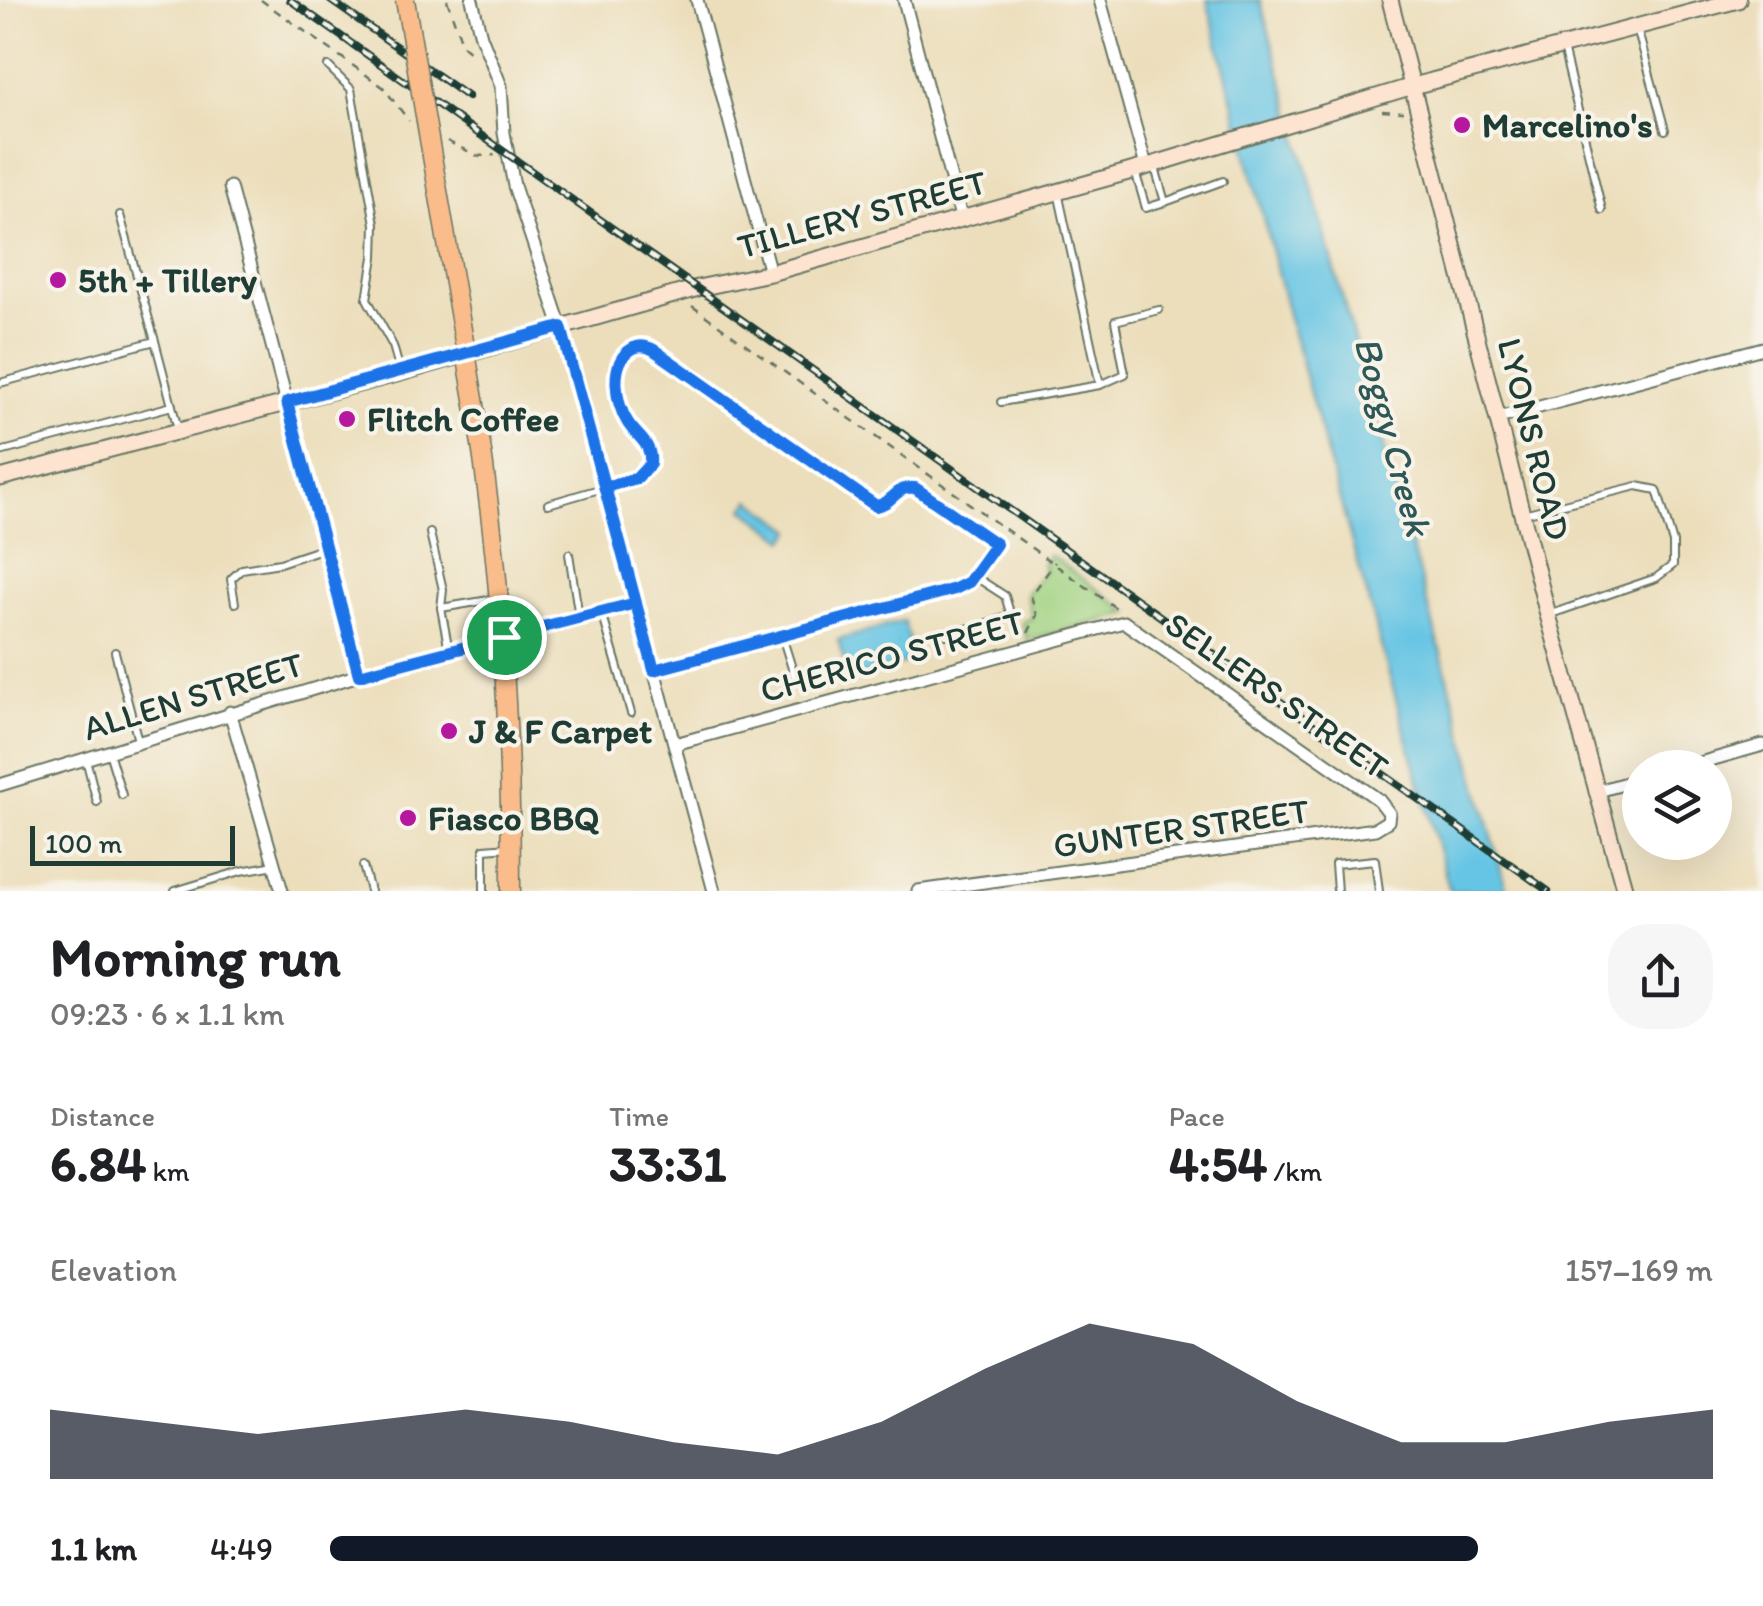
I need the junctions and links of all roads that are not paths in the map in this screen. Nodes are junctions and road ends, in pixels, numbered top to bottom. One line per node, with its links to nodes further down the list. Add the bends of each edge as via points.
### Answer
1 (405, 0): 43 (main road, bridge, via 475,405)
2 (472, 0): 23 (street, via 501,86 514,186)
3 (697, 0): 21 (street)
4 (904, 0): 20 (street)
5 (1100, 0): 13 (street)
6 (1390, 0): 11 (street, LYONS ROAD)
7 (1738, 0): 8 (street, TILLERY STREET)
8 (1637, 27): 9 (street, TILLERY STREET); 12 (lane)
9 (1562, 47): 11 (street, TILLERY STREET); 18 (lane)
10 (328, 66): 26 (lane, via 351,89 374,224 367,299)
11 (1412, 86): 13 (street, TILLERY STREET); 32 (street, LYONS ROAD)
12 (1665, 130)
13 (1145, 166): 16 (street, TILLERY STREET); 17 (lane); 17 (lane, via 1146,208)
14 (1223, 181): 17 (lane)
15 (230, 187): 29 (street)
16 (1058, 190): 20 (street, TILLERY STREET); 28 (lane)
17 (1165, 202)
18 (1602, 210)
19 (120, 215): 24 (lane)
20 (962, 217): 21 (street, TILLERY STREET)
21 (770, 273): 23 (street, TILLERY STREET)
22 (1159, 310): 28 (lane, via 1115,321 1125,374)
23 (561, 327): 26 (street, TILLERY STREET); 36 (street)
24 (155, 341): 27 (lane); 31 (lane)
25 (1763, 348): 32 (street)
26 (400, 372): 29 (street, TILLERY STREET)
27 (0, 384)
28 (1100, 385): 30 (lane)
29 (287, 402): 33 (street, TILLERY STREET); 40 (street)
30 (1001, 402)
31 (172, 406): 33 (lane); 34 (lane)
32 (1498, 418): 38 (street, LYONS ROAD)
33 (178, 430): 35 (street, TILLERY STREET)
34 (0, 452)
35 (0, 478)
36 (605, 487): 37 (lane); 42 (lane, via 637,478 650,464 648,445 627,422 616,375 626,354 649,346 876,506 907,487 937,502 996,544); 44 (street)
37 (548, 504)
38 (1522, 514): 48 (street, LYONS ROAD); 48 (lane, via 1637,486 1656,490 1667,519 1673,565 1656,578)
39 (430, 533): 46 (lane)
40 (326, 548): 45 (lane, via 242,569 230,579); 58 (street)
41 (569, 554): 49 (lane)
42 (974, 576): 51 (lane, via 955,589); 52 (lane, via 1006,596 1011,616)
43 (500, 598): 46 (lane); 53 (main road)
44 (636, 603): 47 (street, ALLEN STREET); 56 (street)
45 (235, 604)
46 (441, 608): 55 (lane)
47 (602, 612): 49 (street, ALLEN STREET); 60 (lane)
48 (1548, 615): 69 (street, LYONS ROAD)
49 (580, 618): 53 (street, ALLEN STREET)
50 (1124, 622): 62 (street, CHERICO STREET); 72 (street, SELLERS STREET, via 1380,800)
51 (782, 633): 56 (lane); 57 (lane, via 796,680)
52 (946, 634)
53 (504, 637): 55 (street, ALLEN STREET); 73 (main road)
54 (115, 652): 61 (lane)
55 (450, 652): 58 (street, ALLEN STREET)
56 (654, 670): 62 (street)
57 (824, 672)
58 (359, 675): 59 (street, ALLEN STREET)
59 (230, 712): 61 (street, ALLEN STREET); 74 (street)
60 (631, 713)
61 (138, 741): 64 (street, ALLEN STREET)
62 (675, 744): 81 (street)
63 (1763, 745): 65 (street)
64 (109, 750): 66 (street, ALLEN STREET); 70 (lane)
65 (1732, 754)
66 (86, 758): 68 (street, ALLEN STREET); 71 (lane)
67 (1622, 784): 69 (street)
68 (0, 785)
69 (1595, 792): 85 (street, LYONS ROAD)
70 (122, 795)
71 (97, 802)
72 (1388, 820): 82 (street, GUNTER STREET, via 1376,829)
73 (511, 847): 79 (lane, via 484,850); 80 (main road)
74 (275, 865): 76 (lane); 77 (street)
75 (363, 866): 78 (lane)
76 (176, 891)
77 (282, 891)
78 (370, 891)
79 (484, 891)
80 (511, 891)
81 (714, 891)
82 (918, 891)
83 (1337, 891): 84 (lane, via 1335,864 1374,860)
84 (1379, 891)
85 (1625, 891)

